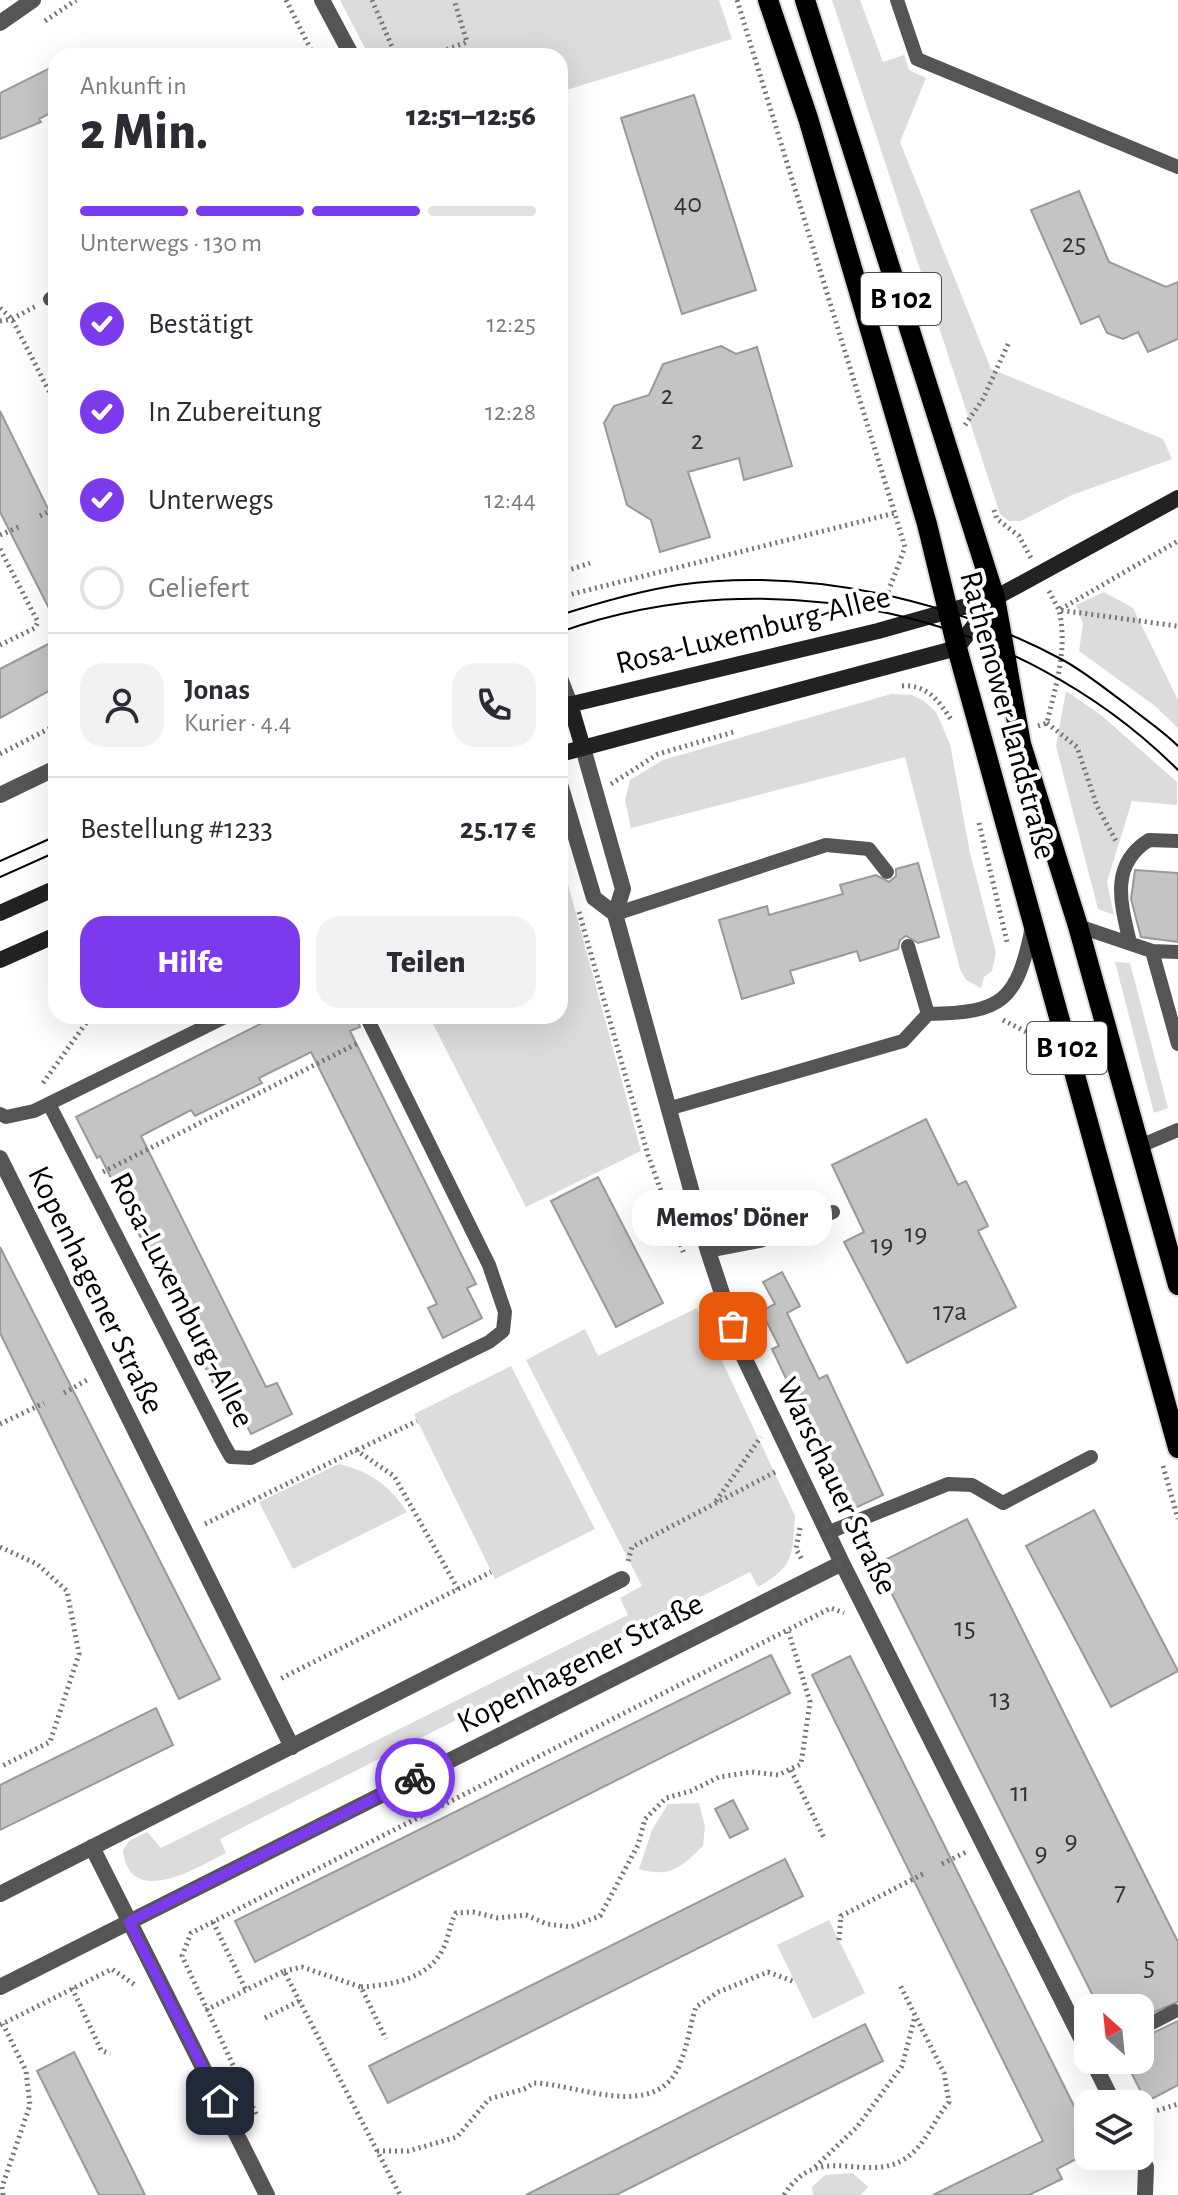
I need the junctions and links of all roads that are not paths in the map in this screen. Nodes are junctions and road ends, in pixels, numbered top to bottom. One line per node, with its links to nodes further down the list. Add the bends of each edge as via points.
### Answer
1 (33, 0): 6 (street)
2 (322, 0): 7 (street)
3 (768, 0): 11 (main road, Rathenower Landstraße / B 102, via 808,118)
4 (805, 0): 10 (main road, Rathenower Landstraße / B 102)
5 (897, 0): 8 (lane, via 917,59)
6 (0, 23)
7 (348, 48)
8 (1178, 167)
9 (1178, 498): 10 (street)
10 (995, 598): 11 (street, Rosa-Luxemburg-Allee); 12 (street); 26 (main road, Rathenower Landstraße / B 102, via 1019,731)
11 (948, 609): 12 (main road, Rathenower Landstraße / B 102); 13 (street, Rosa-Luxemburg-Allee, via 878,631)
12 (957, 648): 15 (street); 25 (main road, Rathenower Landstraße / B 102)
13 (568, 704)
14 (568, 712): 15 (street)
15 (583, 748): 16 (street); 24 (street, Warschauer Straße, via 623,889)
16 (568, 752)
17 (48, 772): 18 (street)
18 (0, 795)
19 (568, 811): 24 (street, Warschauer Straße, via 594,898)
20 (1178, 841): 28 (lane, via 1149,840 1126,859 1118,892)
21 (887, 872): 24 (lane, via 869,849 826,845)
22 (48, 892): 23 (street)
23 (0, 913)
24 (615, 914): 38 (street, Warschauer Straße)
25 (1033, 923): 33 (lane, via 1024,966 1008,995 972,1013); 46 (main road, Rathenower Landstraße / B 102)
26 (1078, 926): 28 (lane); 41 (main road, Rathenower Landstraße / B 102)
27 (48, 939): 32 (street)
28 (1130, 943): 30 (lane)
29 (908, 946): 33 (lane)
30 (1152, 951): 31 (lane); 36 (lane)
31 (1178, 952)
32 (0, 960)
33 (928, 1014): 38 (lane, via 903,1041)
34 (211, 1024): 37 (lane)
35 (370, 1024): 37 (lane, Rosa-Luxemburg-Allee, via 489,1265 505,1312 503,1331 251,1458 231,1457 88,1180)
36 (1178, 1044)
37 (42, 1107): 39 (lane)
38 (671, 1108): 44 (street, Warschauer Straße)
39 (0, 1114)
40 (1178, 1130): 41 (lane)
41 (1140, 1146): 45 (main road, Rathenower Landstraße / B 102)
42 (0, 1158): 51 (street, Kopenhagener Straße)
43 (833, 1212): 44 (lane, via 760,1241)
44 (708, 1251): 48 (street, Warschauer Straße, via 741,1351)
45 (1178, 1285)
46 (1169, 1453)
47 (1091, 1457): 48 (lane, via 1003,1503 972,1485 948,1484)
48 (827, 1533): 49 (street, Warschauer Straße)
49 (842, 1563): 54 (street, Kopenhagener Straße); 58 (street, Warschauer Straße)
50 (622, 1579): 51 (street, Kopenhagener Straße)
51 (292, 1747): 52 (street, Kopenhagener Straße)
52 (92, 1847): 53 (street, Kopenhagener Straße); 54 (street)
53 (0, 1894)
54 (129, 1922): 55 (street, Kopenhagener Straße); 60 (street)
55 (0, 1987)
56 (1175, 2011): 57 (lane)
57 (1154, 2022)
58 (1074, 2024)
59 (1146, 2170): 61 (street)
60 (267, 2195)
61 (1145, 2195)

